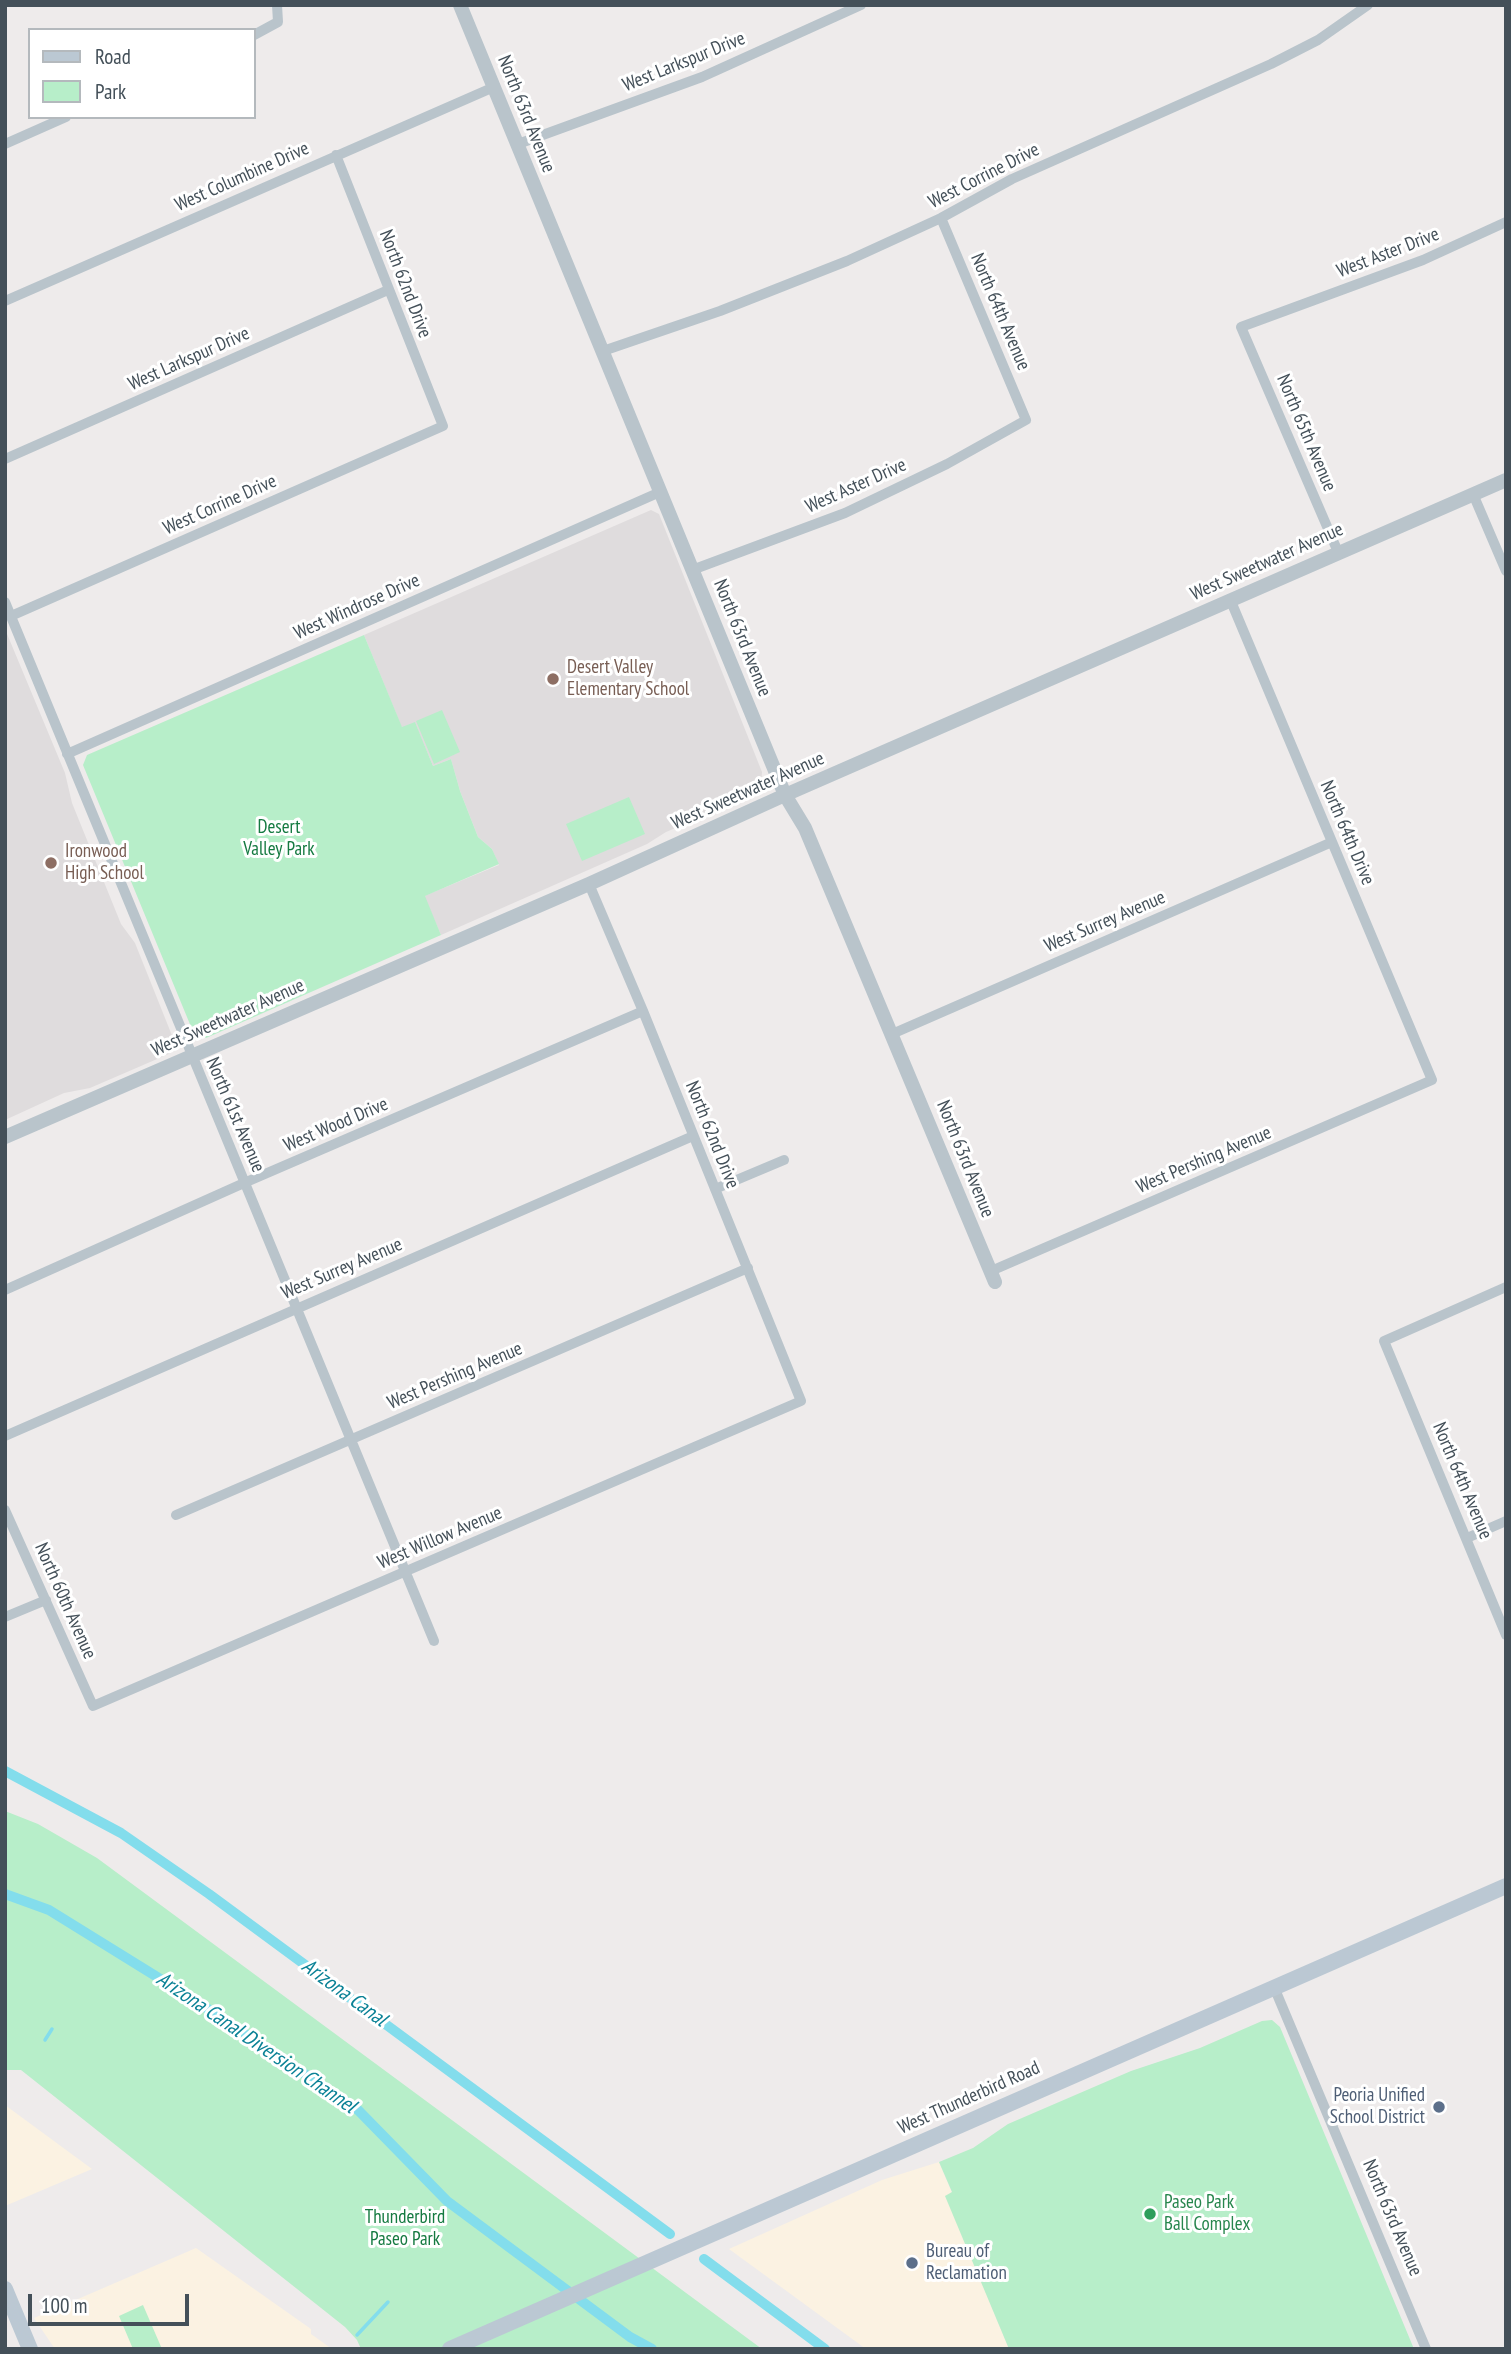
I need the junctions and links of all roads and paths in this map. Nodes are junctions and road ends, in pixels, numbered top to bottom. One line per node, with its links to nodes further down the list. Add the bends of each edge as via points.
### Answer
1 (277, 5): 5 (street, via 278,22)
2 (460, 5): 6 (street, North 63rd Avenue)
3 (861, 5): 9 (street, West Larkspur Drive, via 702,77)
4 (1368, 5): 11 (street, West Corrine Drive, via 1318,40 1271,64 1012,179)
5 (256, 34)
6 (494, 87): 9 (street, North 63rd Avenue); 10 (street, West Columbine Drive)
7 (61, 119): 8 (street)
8 (5, 144)
9 (518, 144): 16 (street, North 63rd Avenue)
10 (336, 155): 13 (street, North 62nd Drive); 14 (street, West Columbine Drive)
11 (941, 218): 16 (street, West Corrine Drive, via 720,311); 17 (street, North 64th Avenue)
12 (1506, 222): 15 (street, West Aster Drive, via 1423,260)
13 (388, 290): 18 (street, North 62nd Drive); 19 (street, West Larkspur Drive)
14 (5, 300)
15 (1241, 327): 23 (street, North 65th Avenue)
16 (603, 351): 21 (street, North 63rd Avenue)
17 (1026, 420): 24 (street, West Aster Drive, via 845,513)
18 (443, 426): 28 (street, West Corrine Drive)
19 (5, 459)
20 (1506, 480): 22 (street, West Sweetwater Avenue)
21 (660, 492): 24 (street, North 63rd Avenue); 29 (street, West Windrose Drive)
22 (1473, 494): 23 (street, West Sweetwater Avenue); 25 (street)
23 (1338, 552): 26 (street, West Sweetwater Avenue)
24 (692, 570): 30 (street, North 63rd Avenue)
25 (1506, 571)
26 (1230, 599): 30 (street, West Sweetwater Avenue); 31 (street, North 64th Drive)
27 (5, 602): 28 (street, North 61st Avenue)
28 (11, 616): 29 (street, North 61st Avenue)
29 (67, 754): 35 (street, North 61st Avenue)
30 (785, 795): 32 (street, West Sweetwater Avenue); 34 (street, North 63rd Avenue, via 806,828)
31 (1332, 842): 34 (street, West Surrey Avenue); 36 (street, North 64th Drive)
32 (589, 884): 33 (street, North 62nd Drive); 35 (street, West Sweetwater Avenue)
33 (643, 1011): 37 (street, North 62nd Drive); 40 (street, West Wood Drive)
34 (892, 1034): 43 (street, North 63rd Avenue)
35 (191, 1055): 38 (street, West Sweetwater Avenue); 40 (street, North 61st Avenue)
36 (1432, 1080): 43 (street, West Pershing Avenue)
37 (694, 1136): 41 (street, North 62nd Drive); 46 (street, West Surrey Avenue)
38 (5, 1137)
39 (783, 1160): 41 (street)
40 (244, 1183): 45 (street, West Wood Drive); 46 (street, North 61st Avenue)
41 (715, 1189): 42 (street, North 62nd Drive)
42 (748, 1268): 47 (street, North 62nd Drive); 49 (street, West Pershing Avenue)
43 (993, 1277)
44 (1506, 1287): 53 (street, North 64th Avenue, via 1384,1341)
45 (5, 1290)
46 (297, 1308): 48 (street, West Surrey Avenue); 49 (street, North 61st Avenue)
47 (800, 1401): 54 (street, West Willow Avenue)
48 (5, 1436)
49 (351, 1440): 51 (street, West Pershing Avenue); 54 (street, North 61st Avenue)
50 (5, 1510): 55 (street, North 60th Avenue)
51 (176, 1515)
52 (1506, 1521): 53 (street)
53 (1467, 1538): 57 (street, North 64th Avenue)
54 (406, 1572): 58 (street, North 61st Avenue); 59 (street, West Willow Avenue)
55 (46, 1600): 56 (street); 59 (street, North 60th Avenue)
56 (5, 1618)
57 (1506, 1635)
58 (434, 1641)
59 (93, 1706)
60 (1506, 1886): 61 (main road, West Thunderbird Road)
61 (1274, 1987): 64 (main road, West Thunderbird Road); 65 (street, North 63rd Avenue)
62 (5, 2289): 63 (main road)
63 (30, 2349)
64 (450, 2349)
65 (1426, 2349)

